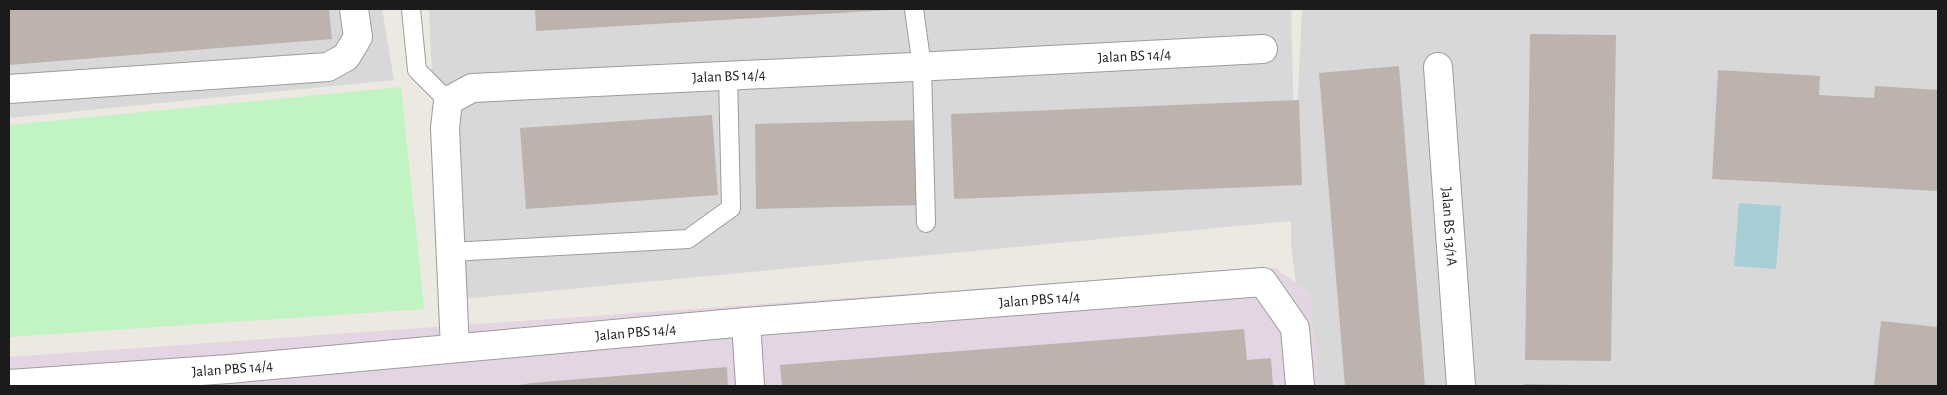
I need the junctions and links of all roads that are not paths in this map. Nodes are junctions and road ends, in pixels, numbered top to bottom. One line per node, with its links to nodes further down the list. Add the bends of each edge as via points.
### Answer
1 (354, 9): 8 (street, via 358,37 346,57 328,67)
2 (411, 9): 9 (lane, via 417,70)
3 (914, 9): 5 (lane)
4 (1263, 48): 5 (street, Jalan BS 14/4)
5 (922, 67): 7 (street, Jalan BS 14/4); 10 (lane)
6 (1438, 67): 18 (street, Jalan BS 13/1A)
7 (728, 75): 9 (street, Jalan BS 14/4, via 472,88); 11 (lane, via 731,208 705,229 688,239)
8 (9, 89)
9 (448, 101): 11 (street, via 444,128)
10 (926, 223)
11 (450, 252): 13 (street)
12 (746, 322): 13 (street, Jalan PBS 14/4); 16 (street); 17 (street, Jalan PBS 14/4, via 1263,282 1295,328)
13 (455, 348): 14 (street, Jalan PBS 14/4)
14 (230, 378): 15 (street, Jalan PBS 14/4)
15 (9, 384)
16 (750, 386)
17 (1300, 386)
18 (1461, 386)

